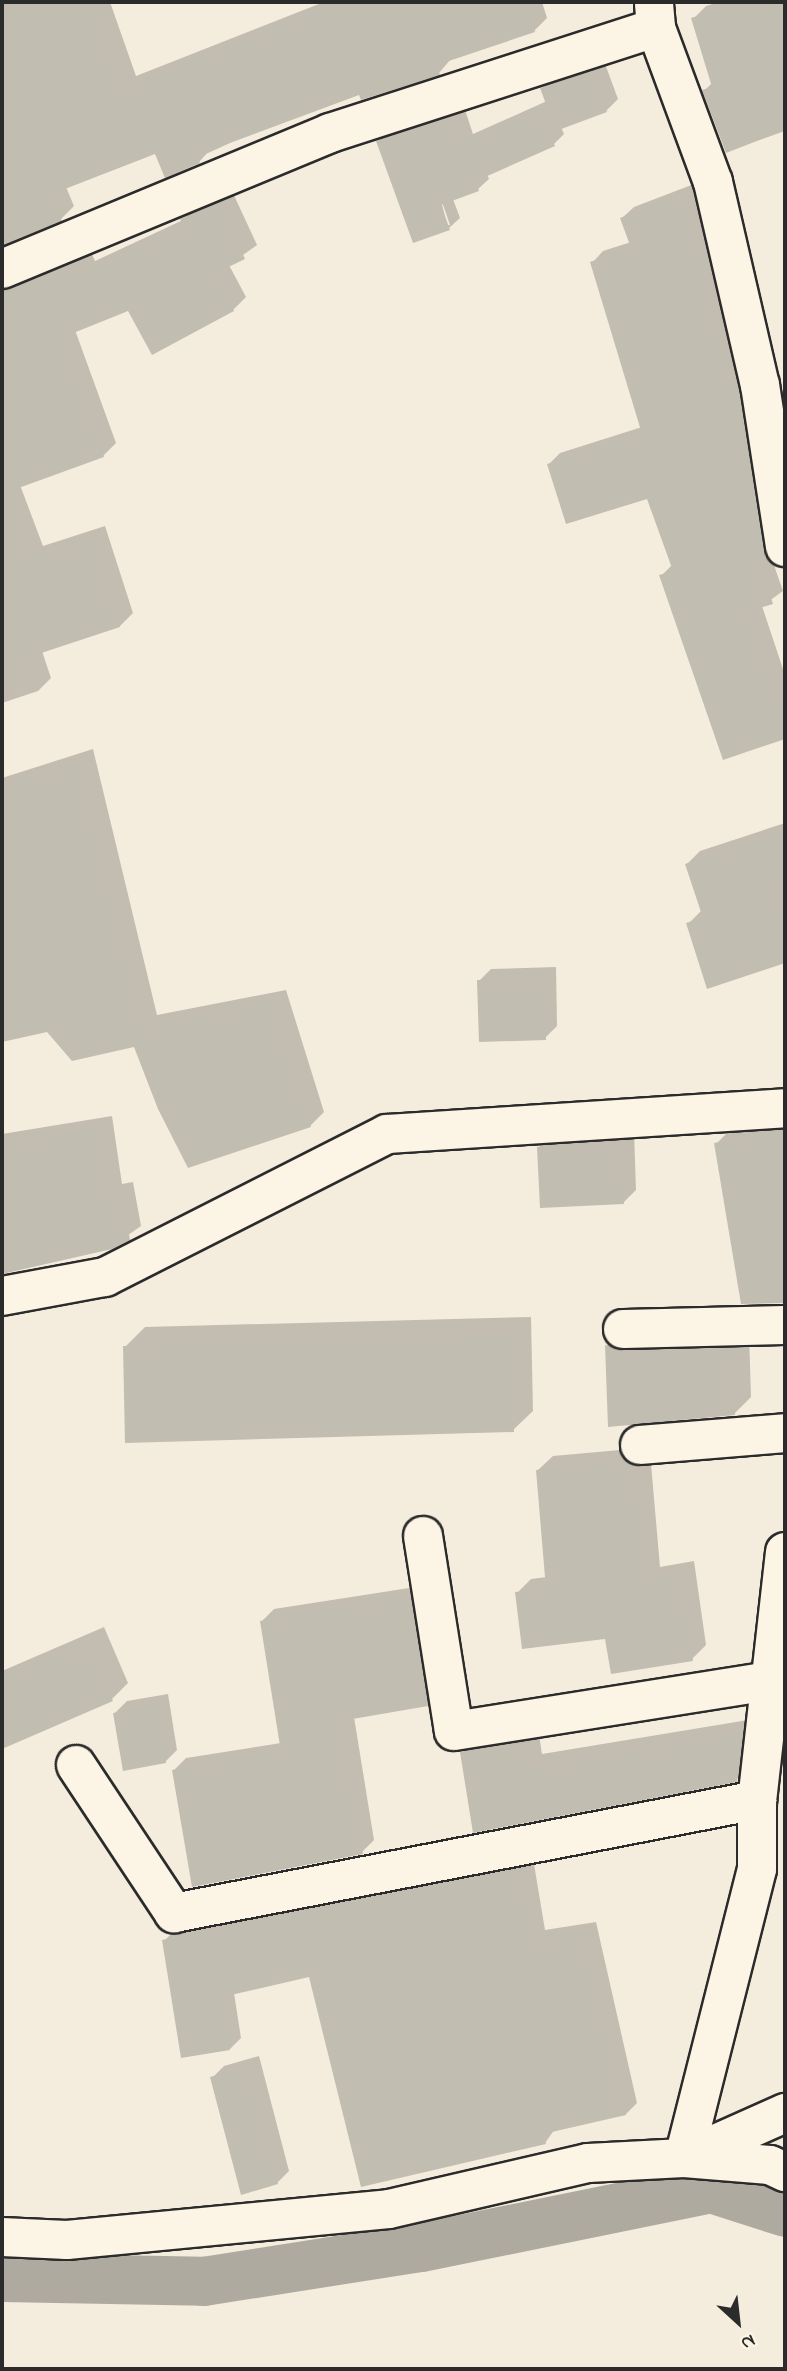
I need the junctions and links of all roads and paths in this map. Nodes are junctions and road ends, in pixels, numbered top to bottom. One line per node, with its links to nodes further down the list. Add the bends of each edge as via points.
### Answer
1 (655, 15): 2 (street, via 330,133); 3 (street, via 713,182)
2 (2, 269)
3 (773, 381): 4 (street)
4 (785, 547)
5 (785, 1108): 6 (street, via 387,1134 105,1277)
6 (2, 1296)
7 (785, 1325): 8 (street)
8 (623, 1329)
9 (785, 1433): 10 (street)
10 (640, 1445)
11 (423, 1536): 13 (street, via 454,1731)
12 (785, 1552): 13 (street)
13 (768, 1681): 15 (street)
14 (76, 1765): 15 (street, via 174,1913)
15 (757, 1800): 16 (street)
16 (771, 1859): 18 (street)
17 (785, 2113): 18 (street)
18 (684, 2158): 19 (street, via 770,2165); 20 (street, via 588,2163 389,2209 67,2240)
19 (785, 2172)
20 (2, 2237)

